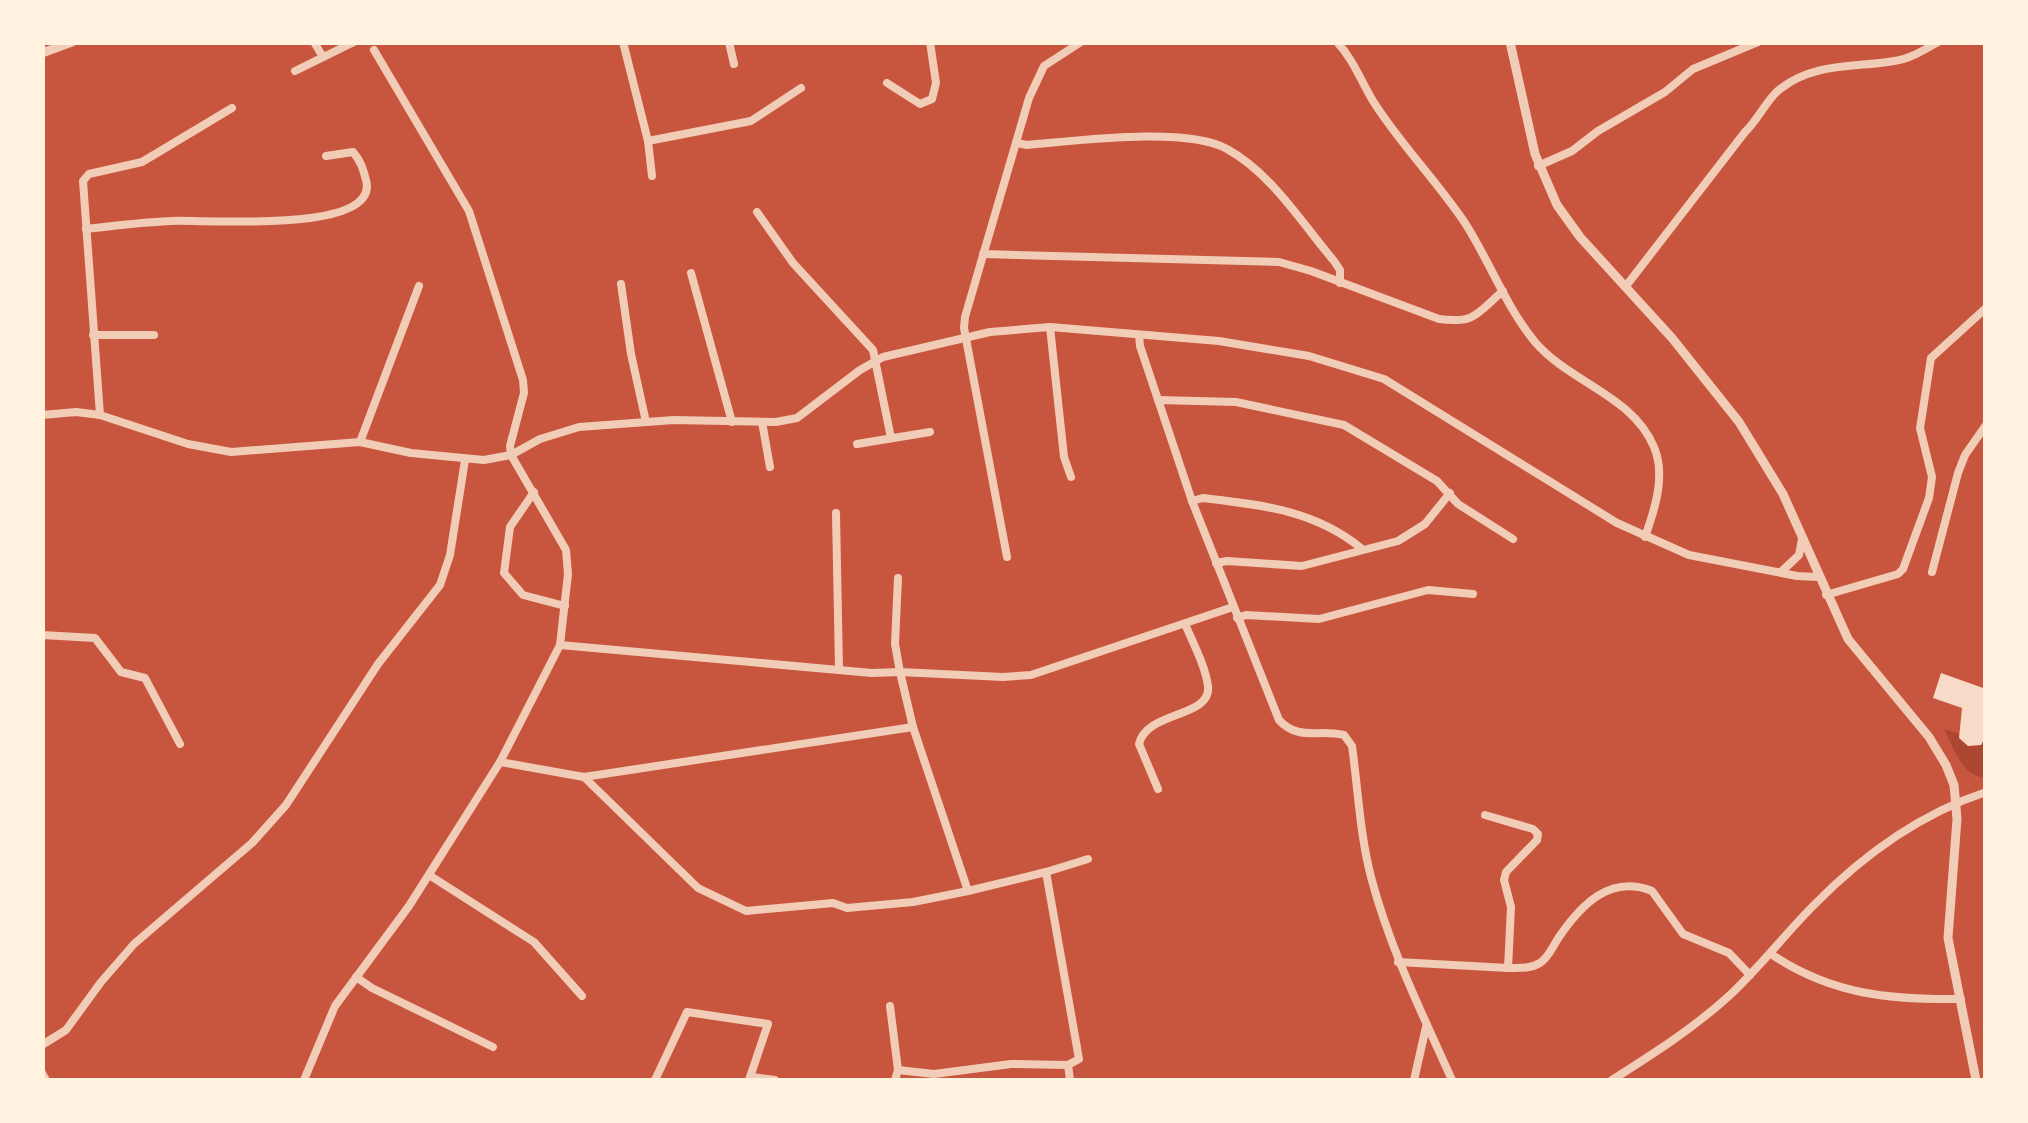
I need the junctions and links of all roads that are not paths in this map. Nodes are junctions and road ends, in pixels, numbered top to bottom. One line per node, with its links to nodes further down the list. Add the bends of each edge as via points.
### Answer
1 (72, 42): 12 (street)
2 (314, 42): 13 (street)
3 (622, 42): 19 (street)
4 (730, 42): 14 (street)
5 (930, 42): 16 (street, via 932,99 920,104)
6 (1081, 42): 20 (street, via 1044,66)
7 (1337, 42): 32 (street, via 1466,226)
8 (1510, 42): 22 (street)
9 (1758, 42): 22 (street, via 1693,69 1572,151)
10 (1938, 42): 31 (street, via 1894,62 1806,73 1775,93)
11 (363, 45): 13 (street); 51 (street, via 474,226 523,380)
12 (42, 53)
13 (322, 57): 15 (street)
14 (734, 64)
15 (294, 71)
16 (887, 83)
17 (800, 88): 19 (street, via 751,121)
18 (232, 108): 25 (street, via 142,162 90,174 82,188)
19 (648, 141): 23 (street)
20 (1016, 143): 26 (street); 28 (street, via 1180,138 1216,144 1260,174 1334,261)
21 (326, 156): 25 (street, via 354,152 360,160 368,188 356,206 303,220 172,220)
22 (1538, 166): 31 (street, via 1570,225)
23 (652, 176)
24 (757, 212): 39 (street)
25 (86, 229): 37 (street)
26 (983, 254): 28 (street, via 1263,260); 38 (street, via 964,317)
27 (691, 273): 44 (street)
28 (1340, 283): 32 (street, via 1454,321 1477,317)
29 (621, 284): 43 (street)
30 (419, 286): 49 (street)
31 (1626, 286): 60 (street, via 1739,422)
32 (1503, 292): 59 (street, via 1549,356 1623,406 1647,433 1660,476)
33 (1986, 308): 70 (street, via 1931,358 1920,428 1932,478 1903,569)
34 (1050, 327): 36 (street); 38 (street); 54 (street, via 1064,457)
35 (154, 335): 37 (street)
36 (1140, 335): 40 (street); 59 (street, via 1241,344 1373,374)
37 (94, 336): 42 (street)
38 (966, 339): 39 (street); 63 (street)
39 (876, 360): 45 (street, via 809,412); 48 (street)
40 (1158, 400): 56 (street, via 1236,402 1336,423); 57 (street)
41 (42, 415): 42 (street)
42 (100, 415): 49 (street, via 222,451)
43 (646, 422): 44 (street); 51 (street, via 579,427)
44 (732, 422): 45 (street)
45 (762, 422): 53 (street)
46 (1986, 425): 65 (street, via 1958,473)
47 (930, 432): 48 (street)
48 (891, 438): 50 (street)
49 (360, 442): 52 (street)
50 (857, 444)
51 (511, 455): 52 (street); 55 (street)
52 (465, 460): 100 (street, via 440,586 378,664 276,818 134,944 66,1030)
53 (770, 467)
54 (1072, 477)
55 (534, 492): 71 (street, via 566,550); 71 (street, via 510,527 504,573 523,595)
56 (1450, 493): 61 (street); 62 (street, via 1416,532)
57 (1192, 501): 62 (street, via 1302,514); 64 (street)
58 (836, 513): 77 (street)
59 (1645, 536): 66 (street, via 1689,555)
60 (1802, 538): 66 (street, via 1800,555); 68 (street)
61 (1513, 539)
62 (1361, 548): 64 (street, via 1302,566)
63 (1007, 557)
64 (1216, 563): 72 (street)
65 (1932, 572)
66 (1777, 573): 68 (street)
67 (898, 578): 78 (street)
68 (1818, 578): 70 (street)
69 (1474, 594): 73 (street, via 1428,590 1319,619)
70 (1826, 595): 85 (street, via 1855,648 1939,752)
71 (565, 606): 76 (street)
72 (1233, 607): 73 (street); 74 (street)
73 (1237, 618): 92 (street, via 1282,724 1350,740 1370,872)
74 (1186, 624): 78 (street, via 1031,675); 83 (street, via 1207,695 1141,737)
75 (42, 636): 80 (street, via 95,638 121,672 145,678)
76 (560, 644): 77 (street); 81 (street)
77 (840, 669): 78 (street)
78 (900, 672): 79 (street)
79 (913, 727): 82 (street); 90 (street)
80 (180, 744)
81 (500, 762): 82 (street); 89 (street)
82 (584, 777): 90 (street, via 698,888 746,911 914,902)
83 (1158, 789)
84 (1986, 792): 85 (street)
85 (1957, 803): 91 (street, via 1846,873); 97 (street, via 1947,928)
86 (1485, 815): 93 (street, via 1538,834 1504,880 1511,907)
87 (1088, 859): 88 (street)
88 (1046, 872): 90 (street); 102 (street, via 1079,1060)
89 (429, 875): 95 (street); 96 (street, via 534,942)
90 (968, 891)
91 (1771, 954): 94 (street); 97 (street, via 1873,997)
92 (1398, 962): 93 (street); 99 (street)
93 (1508, 968): 94 (street, via 1544,961 1598,893 1629,887 1652,891 1683,934 1728,953)
94 (1750, 975): 114 (street, via 1699,1022)
95 (356, 977): 101 (street); 107 (street, via 330,1014)
96 (582, 996)
97 (1962, 998): 115 (street)
98 (890, 1006): 103 (street)
99 (1426, 1028): 112 (street); 113 (street)
100 (42, 1045)
101 (494, 1047)
102 (1068, 1066): 103 (street); 111 (street)
103 (898, 1070): 110 (street)
104 (42, 1073): 106 (street)
105 (751, 1079): 108 (street, via 768,1024 687,1012); 109 (street)
106 (46, 1080)
107 (304, 1080)
108 (655, 1080)
109 (774, 1080)
110 (895, 1080)
111 (1070, 1080)
112 (1414, 1080)
113 (1452, 1080)
114 (1612, 1080)
115 (1976, 1080)

